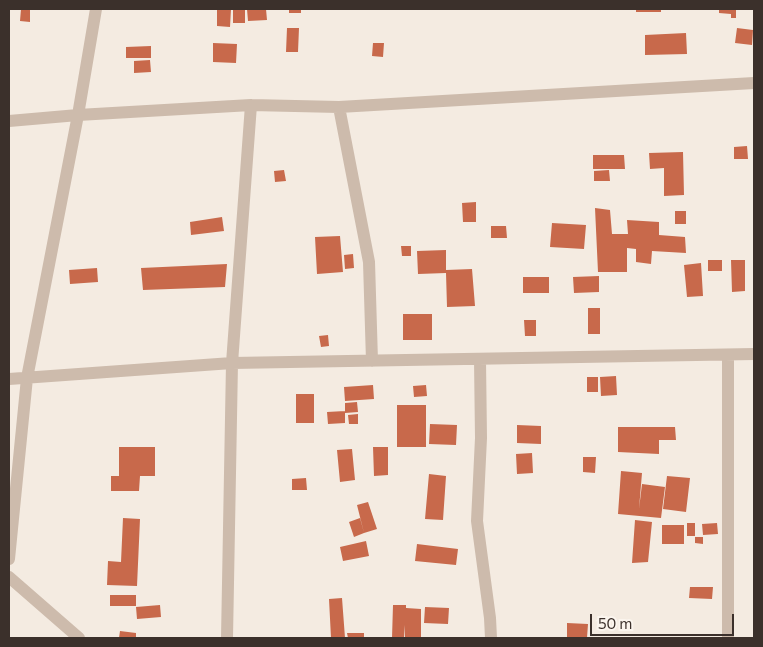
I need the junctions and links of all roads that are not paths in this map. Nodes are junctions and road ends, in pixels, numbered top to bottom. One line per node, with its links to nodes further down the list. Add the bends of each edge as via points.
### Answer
1 (96, 9): 5 (street)
2 (754, 83): 4 (street)
3 (251, 105): 4 (street); 5 (street); 11 (street)
4 (339, 107): 10 (street, via 369,262)
5 (78, 115): 6 (street); 13 (street)
6 (9, 121)
7 (754, 354): 8 (street)
8 (728, 355): 9 (street); 19 (street)
9 (480, 360): 10 (street); 18 (street, via 477,521)
10 (372, 361): 11 (street)
11 (232, 363): 13 (street); 17 (street)
12 (9, 378): 13 (street)
13 (27, 378): 14 (street)
14 (9, 559)
15 (9, 577): 16 (street)
16 (79, 638)
17 (227, 638)
18 (491, 638)
19 (728, 638)

